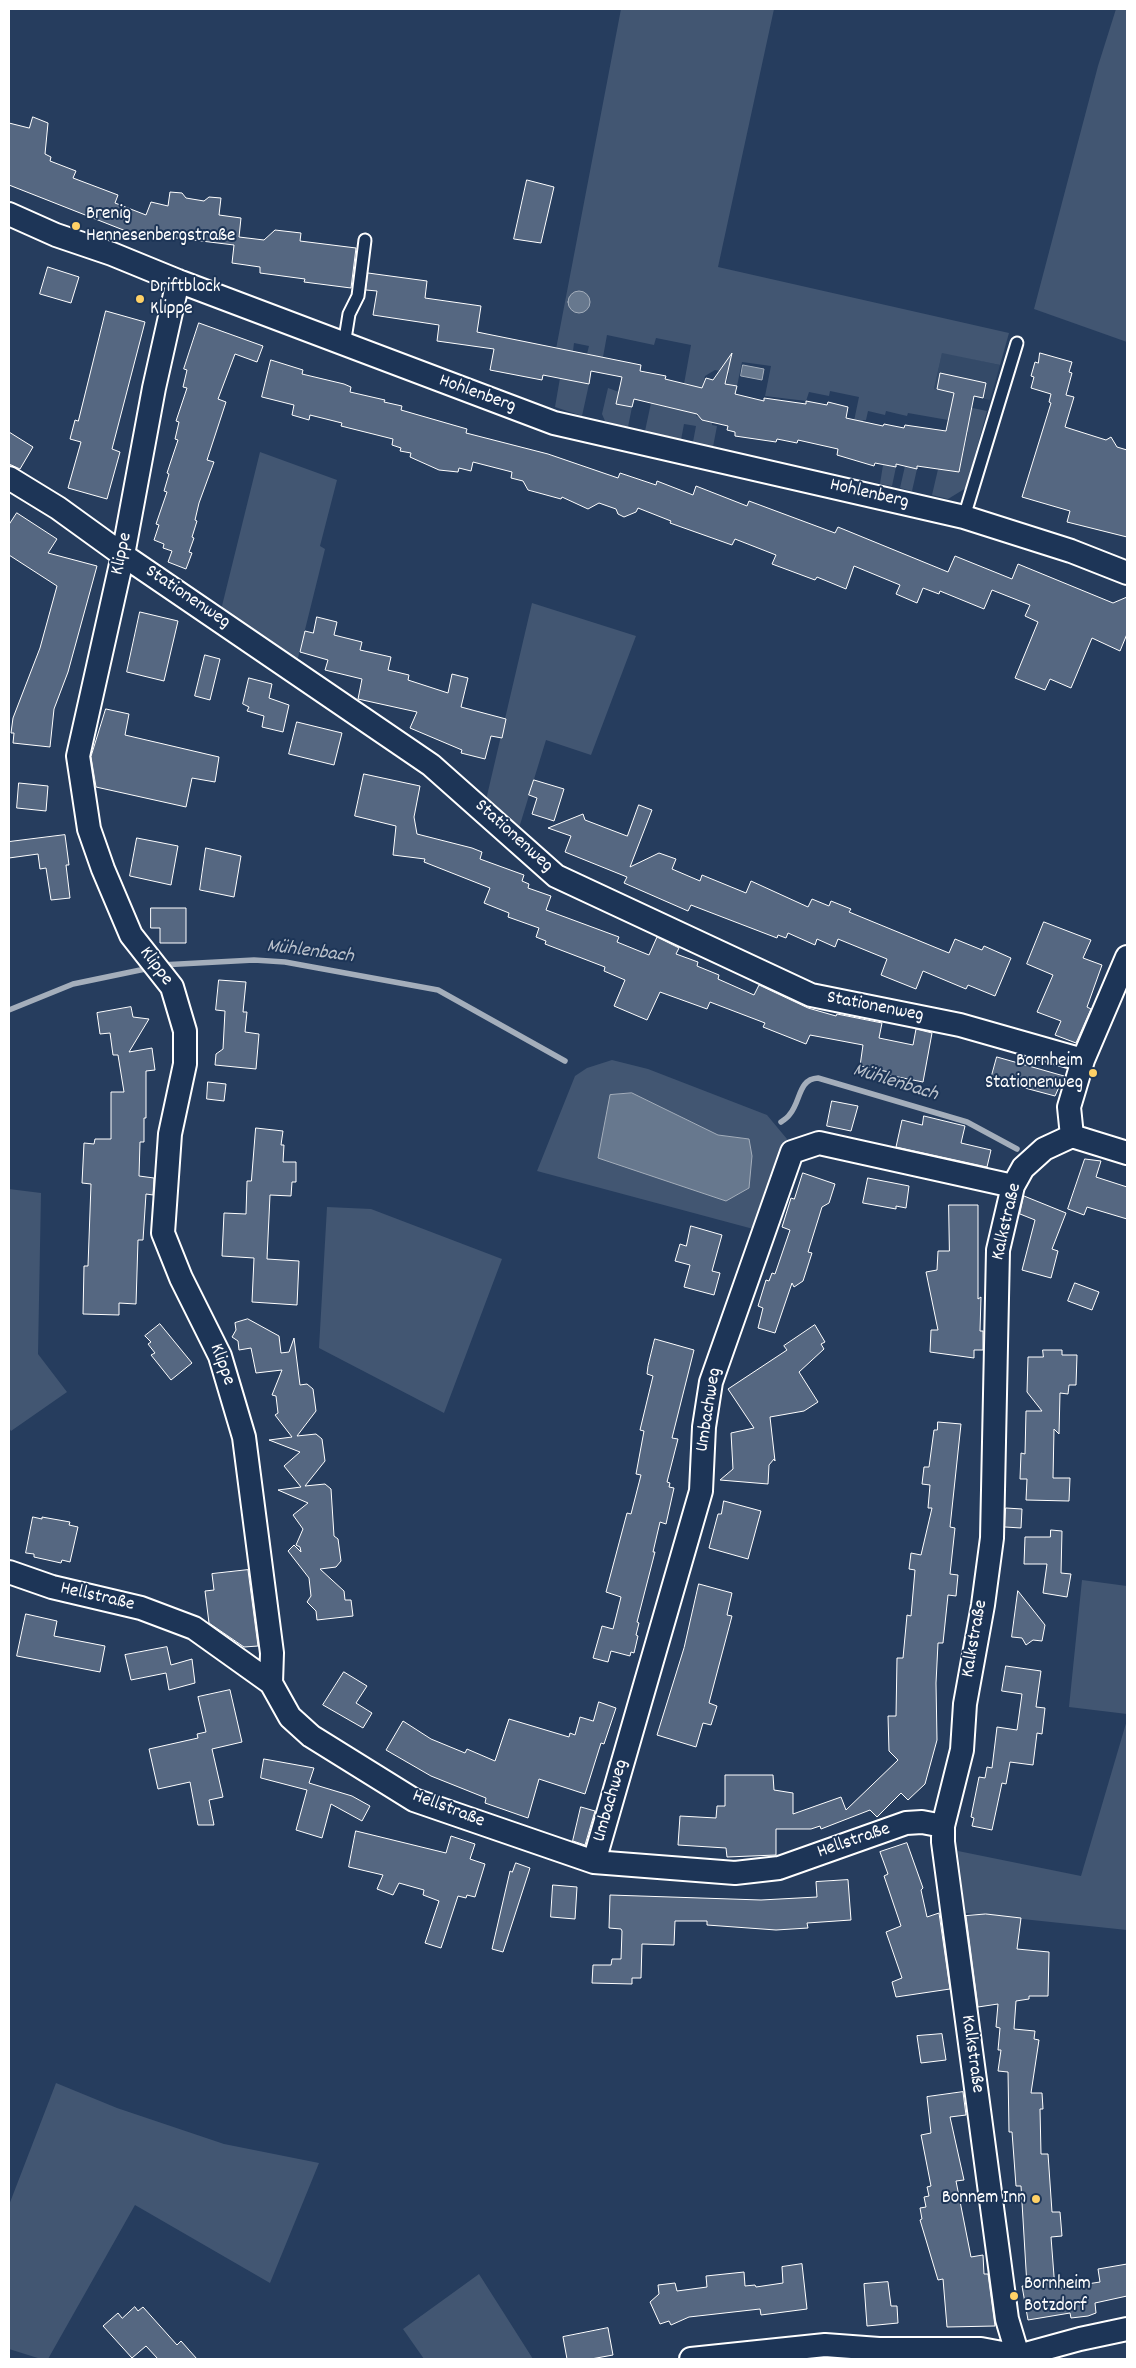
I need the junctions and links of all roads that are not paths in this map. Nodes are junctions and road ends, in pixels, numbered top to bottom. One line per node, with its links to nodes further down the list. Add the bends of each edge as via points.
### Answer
1 (9, 214): 3 (street, Hohlenberg)
2 (365, 240): 5 (lane, via 358,296 349,314)
3 (178, 281): 5 (street, Hohlenberg); 8 (street, Klippe)
4 (1017, 343): 7 (lane)
5 (344, 345): 7 (street, Hohlenberg, via 554,423)
6 (9, 478): 8 (street, Stationenweg, via 58,508)
7 (964, 517): 9 (street, Hohlenberg, via 1071,551)
8 (123, 555): 11 (street, Stationenweg, via 431,765 556,876 811,995 960,1025); 16 (street, Klippe, via 78,756 89,829 130,935 172,987 186,1031 185,1064 170,1134 164,1233 181,1278 220,1356 244,1438 272,1653)
9 (1127, 573)
10 (1127, 957): 11 (street)
11 (1083, 1060): 12 (street, via 1069,1107)
12 (1072, 1136): 13 (street); 14 (street, Kalkstraße, via 1044,1149 1023,1168)
13 (1127, 1153)
14 (1013, 1186): 17 (street, Kalkstraße, via 998,1250 992,1538 964,1704 962,1750); 18 (street, Umbachweg, via 819,1143 792,1152 711,1382 704,1427 701,1491)
15 (9, 1572): 16 (street, Hellstraße, via 52,1587 141,1608 194,1628)
16 (271, 1683): 18 (street, Hellstraße, via 290,1717 311,1736 414,1800)
17 (943, 1826): 18 (street, Hellstraße, via 906,1823 779,1868 735,1873); 20 (street, Kalkstraße, via 942,1842 1007,2319)
18 (594, 1862)
19 (1127, 2328): 20 (street)
20 (1018, 2358): 21 (street, via 981,2349 825,2345)
21 (692, 2359)

